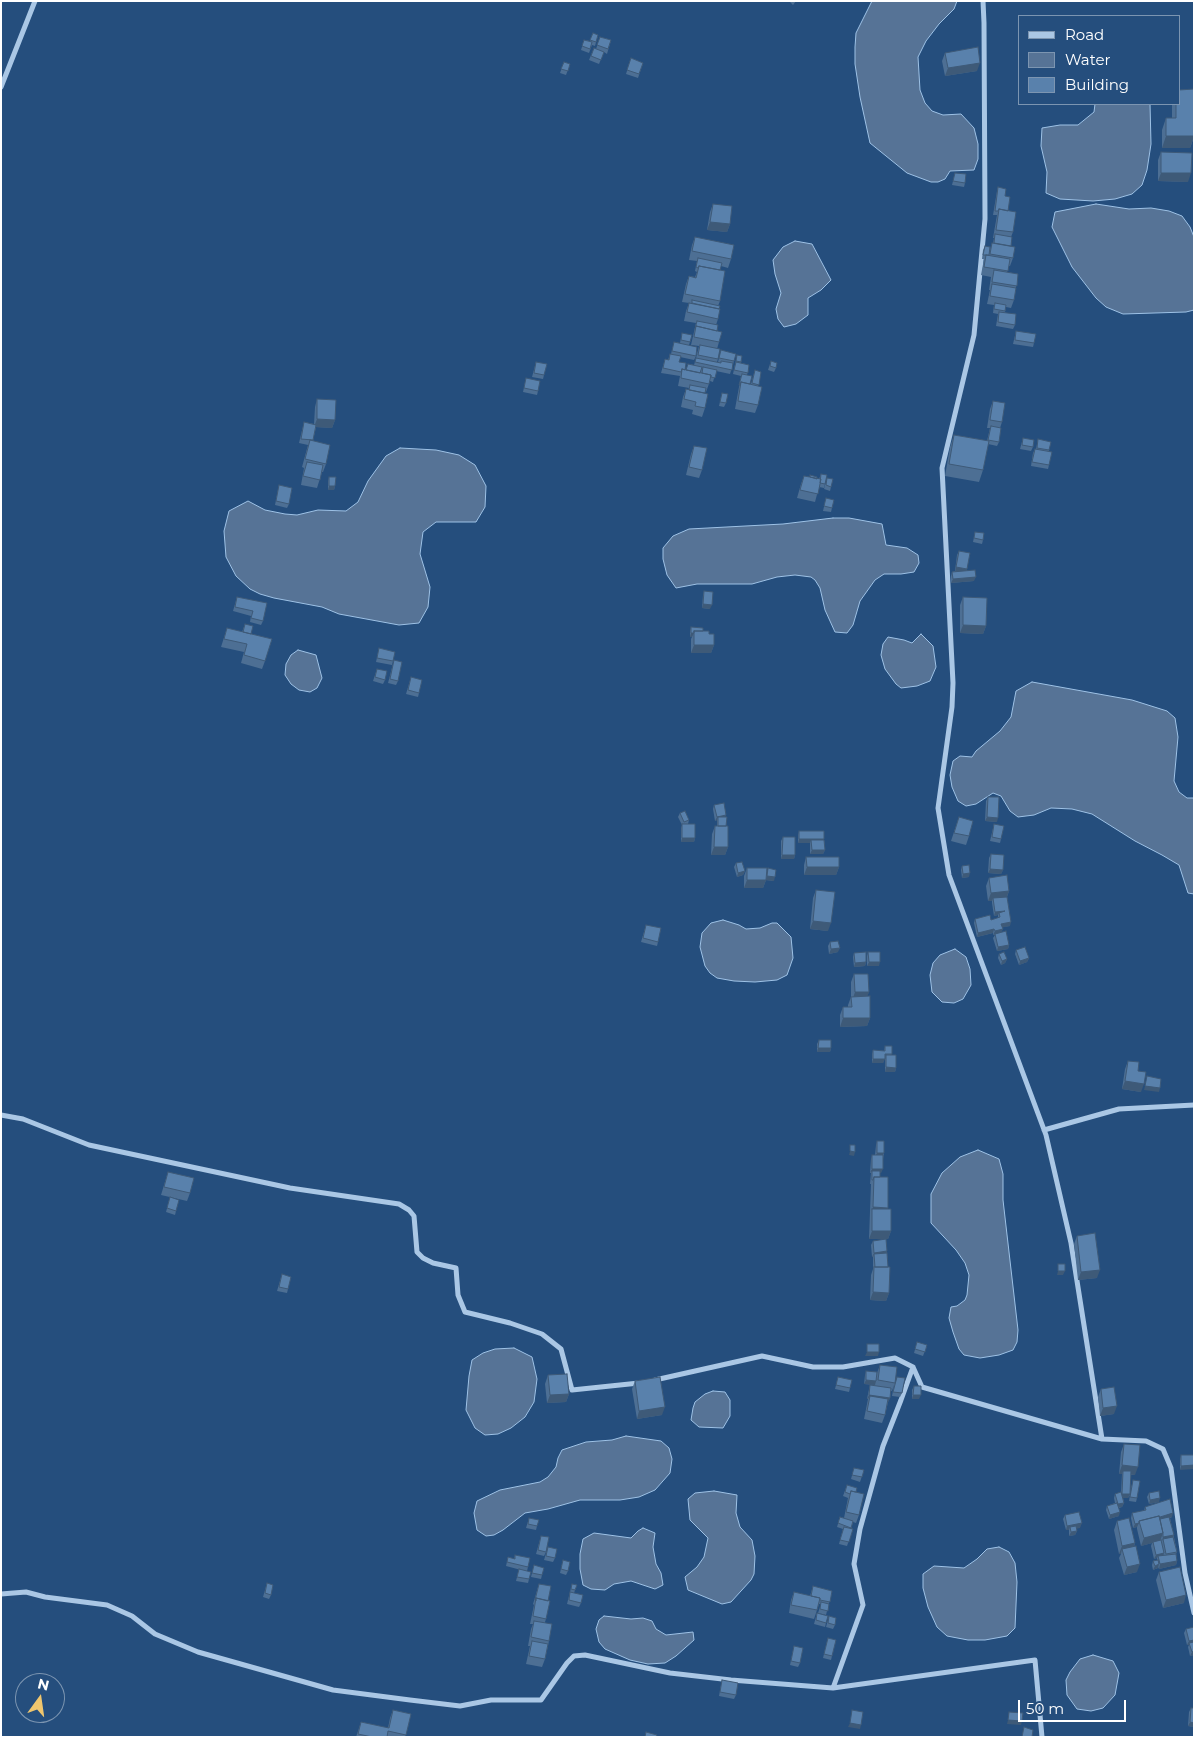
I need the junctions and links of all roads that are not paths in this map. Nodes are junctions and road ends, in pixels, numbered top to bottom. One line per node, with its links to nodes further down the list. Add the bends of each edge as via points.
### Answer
1 (35, 1): 3 (street)
2 (983, 1): 6 (street, via 985,218 974,335 942,468 953,683 938,808 949,875)
3 (1, 87)
4 (1194, 1105): 6 (street, via 1119,1109)
5 (1, 1115): 9 (street, via 23,1119 89,1145 290,1188 399,1204 414,1216 417,1252 433,1263 456,1268 458,1295 465,1312 542,1334 561,1349 572,1390)
6 (1044, 1130): 10 (street, via 1071,1243)
7 (913, 1367): 8 (street, via 895,1358 843,1367 814,1367 762,1356); 10 (street, via 922,1387); 13 (street, via 883,1446 860,1528 854,1564 863,1605)
8 (650, 1381)
9 (641, 1383)
10 (1102, 1438): 12 (street, via 1146,1441 1163,1449 1171,1468)
11 (1, 1594): 13 (street, via 26,1592 107,1605 132,1616 155,1634 198,1652 334,1690 460,1706 491,1700 541,1700 566,1663 574,1656 585,1655 670,1673)
12 (1194, 1613)
13 (833, 1688): 14 (street, via 1035,1660)
14 (1042, 1737)

